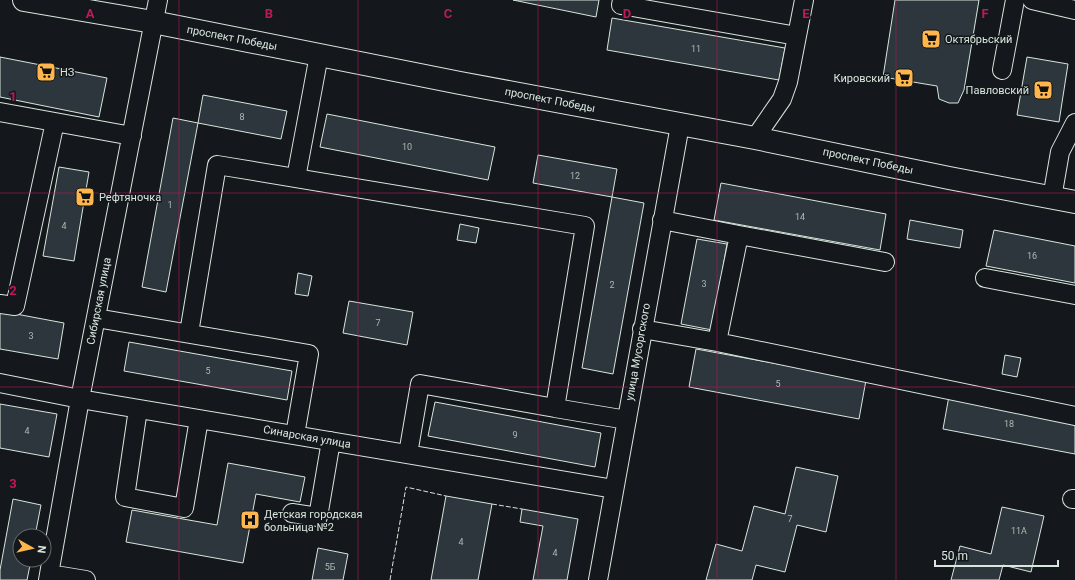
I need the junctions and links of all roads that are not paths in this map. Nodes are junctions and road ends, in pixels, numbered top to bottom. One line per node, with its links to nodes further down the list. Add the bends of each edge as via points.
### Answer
1 (24, 0): 8 (main road, проспект Победы)
2 (158, 0): 8 (street, Сибирская улица)
3 (622, 0): 9 (street, via 621,4)
4 (804, 0): 9 (street)
5 (1015, 0): 11 (street)
6 (1032, 0): 7 (street)
7 (1075, 10)
8 (153, 22): 10 (main road, проспект Победы); 16 (street, Сибирская улица)
9 (797, 36): 17 (street, via 782,100)
10 (319, 55): 15 (main road, проспект Победы); 18 (street)
11 (1002, 70)
12 (0, 112): 13 (street)
13 (55, 122): 16 (street); 26 (street, via 15,306)
14 (1075, 123): 19 (street, via 1060,152)
15 (680, 125): 17 (main road, проспект Победы); 21 (street, улица Мусоргского)
16 (132, 136): 27 (street, Сибирская улица)
17 (755, 138): 19 (main road, проспект Победы)
18 (296, 178): 29 (street, via 217,165); 33 (street, via 585,226)
19 (1052, 198): 20 (main road, проспект Победы)
20 (1075, 202)
21 (662, 220): 22 (street); 28 (street, улица Мусоргского)
22 (739, 235): 23 (street); 30 (street)
23 (885, 262)
24 (985, 278): 25 (street)
25 (1075, 295)
26 (0, 304)
27 (96, 318): 29 (street); 32 (street, Сибирская улица)
28 (642, 329): 30 (street); 37 (street, улица Мусоргского)
29 (189, 334): 38 (street, via 309,354)
30 (717, 342): 35 (street)
31 (0, 383): 32 (street, Синарская улица)
32 (80, 399): 34 (street, Синарская улица); 43 (street, Сибирская улица)
33 (555, 408): 37 (street); 40 (street, via 420,384)
34 (138, 409): 36 (street, Синарская улица); 36 (street, via 125,497 184,508)
35 (1075, 416)
36 (199, 419): 38 (street, Синарская улица)
37 (627, 420): 41 (street, улица Мусоргского)
38 (294, 435): 39 (street, Синарская улица)
39 (331, 441): 40 (street, Синарская улица); 42 (street, via 318,516)
40 (408, 454): 41 (street, Синарская улица)
41 (614, 489): 45 (street, улица Мусоргского)
42 (292, 513)
43 (48, 577): 44 (street)
44 (86, 580)
45 (598, 580)

